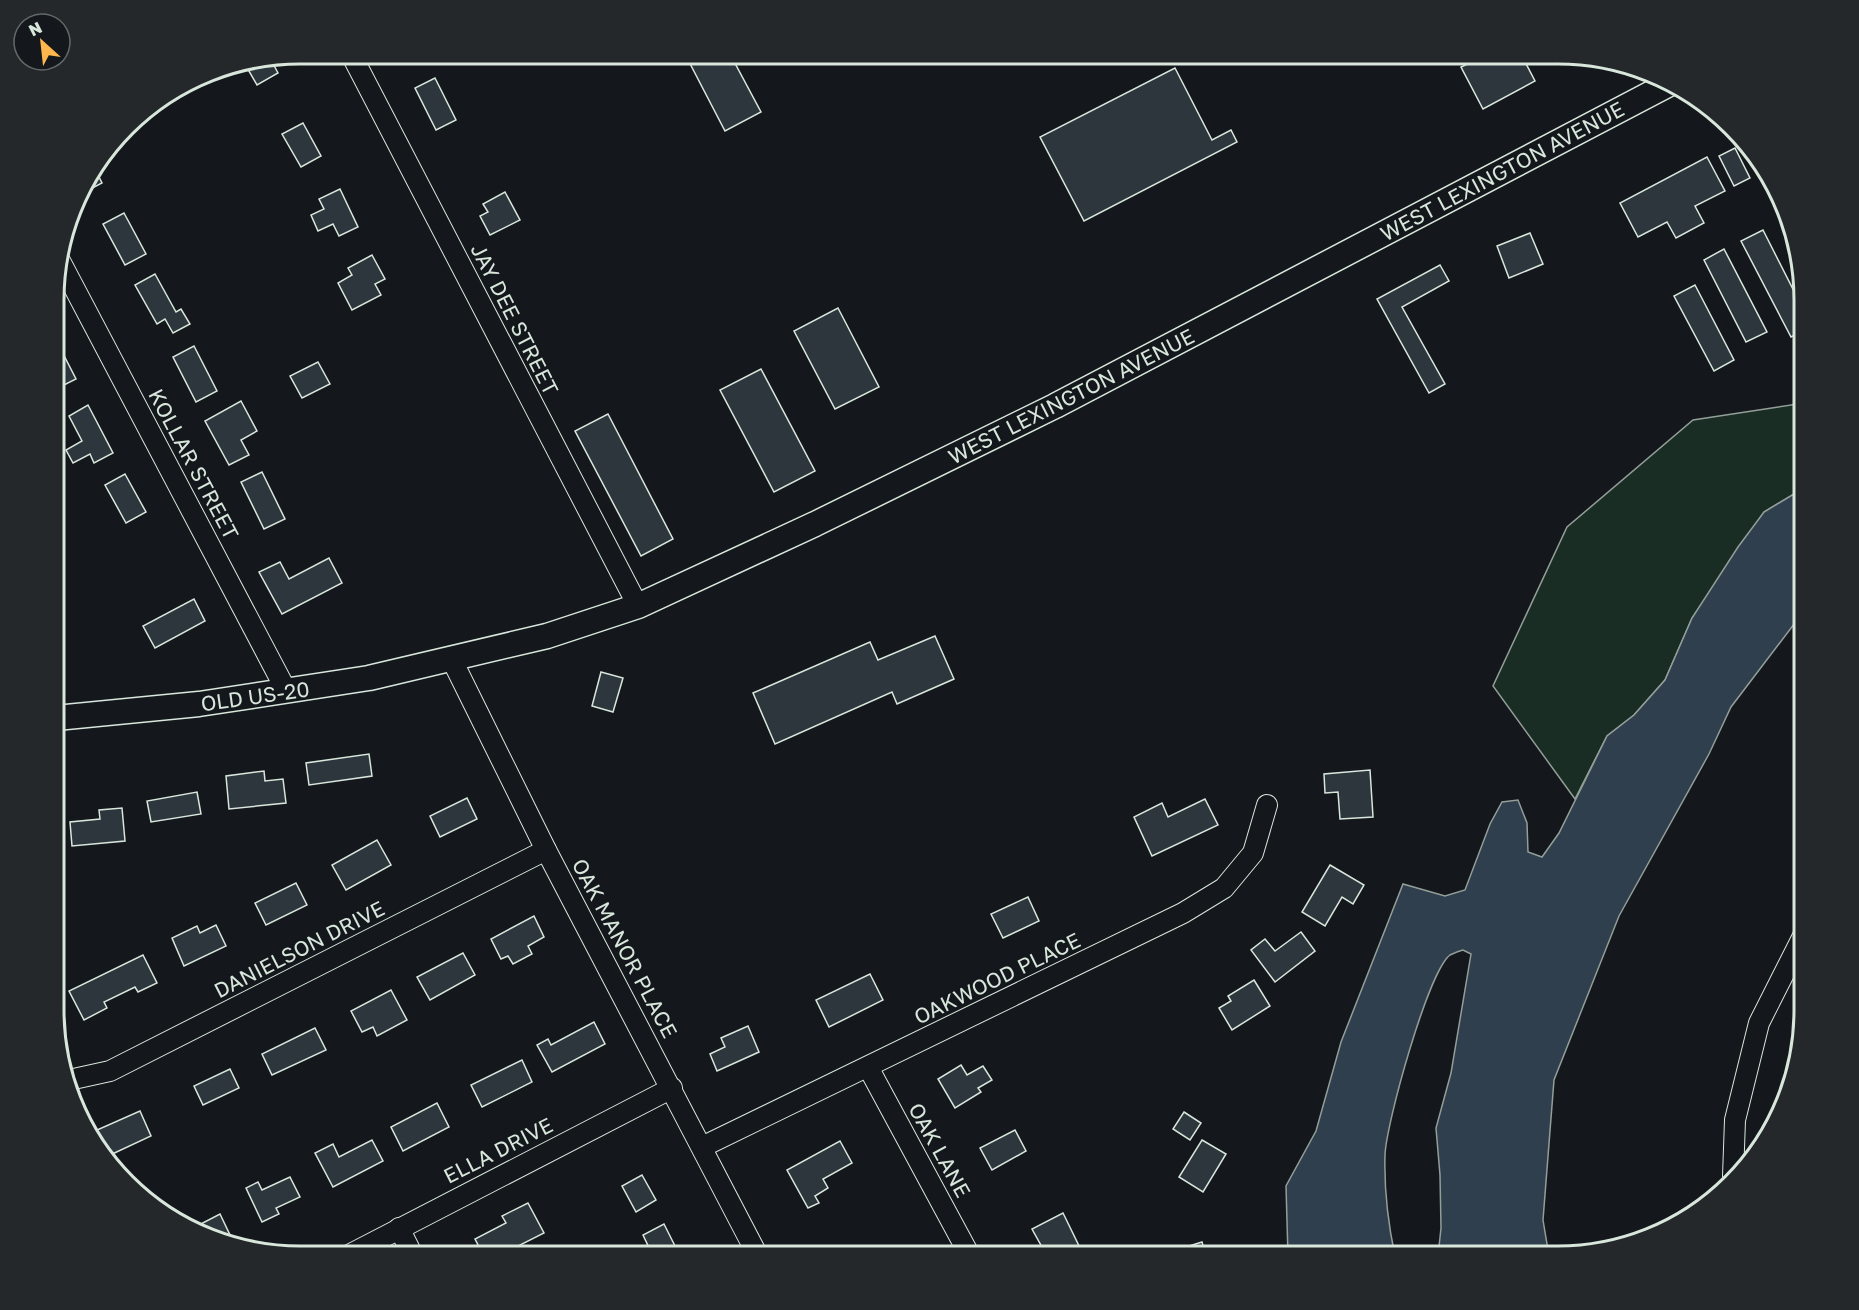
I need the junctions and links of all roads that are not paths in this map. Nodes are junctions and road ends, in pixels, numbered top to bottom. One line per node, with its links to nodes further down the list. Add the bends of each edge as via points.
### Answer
1 (356, 64): 4 (street, JAY DEE STREET)
2 (1661, 88): 4 (main road, WEST LEXINGTON AVENUE, via 1055,406)
3 (67, 273): 6 (street, KOLLAR STREET)
4 (638, 606): 5 (main road, WEST LEXINGTON AVENUE, via 547,636)
5 (452, 660): 6 (main road, OLD US-20); 9 (street, OAK MANOR PLACE)
6 (287, 692): 7 (main road, OLD US-20)
7 (64, 717)
8 (1267, 805): 11 (street, OAKWOOD PLACE, via 1253,853 1224,888 1183,914)
9 (546, 850): 12 (street, DANIELSON DRIVE, via 110,1071); 13 (street, OAK MANOR PLACE)
10 (1794, 954): 15 (street, via 1759,1023 1735,1120)
11 (868, 1067): 14 (street, OAKWOOD PLACE); 20 (street, OAK LANE)
12 (75, 1079)
13 (672, 1089): 14 (street, OAK MANOR PLACE); 16 (street, ELLA DRIVE)
14 (702, 1147): 19 (street, OAK MANOR PLACE)
15 (1733, 1168)
16 (399, 1228): 17 (street, ELLA DRIVE); 18 (street)
17 (366, 1246)
18 (408, 1246)
19 (753, 1246)
20 (965, 1246)

